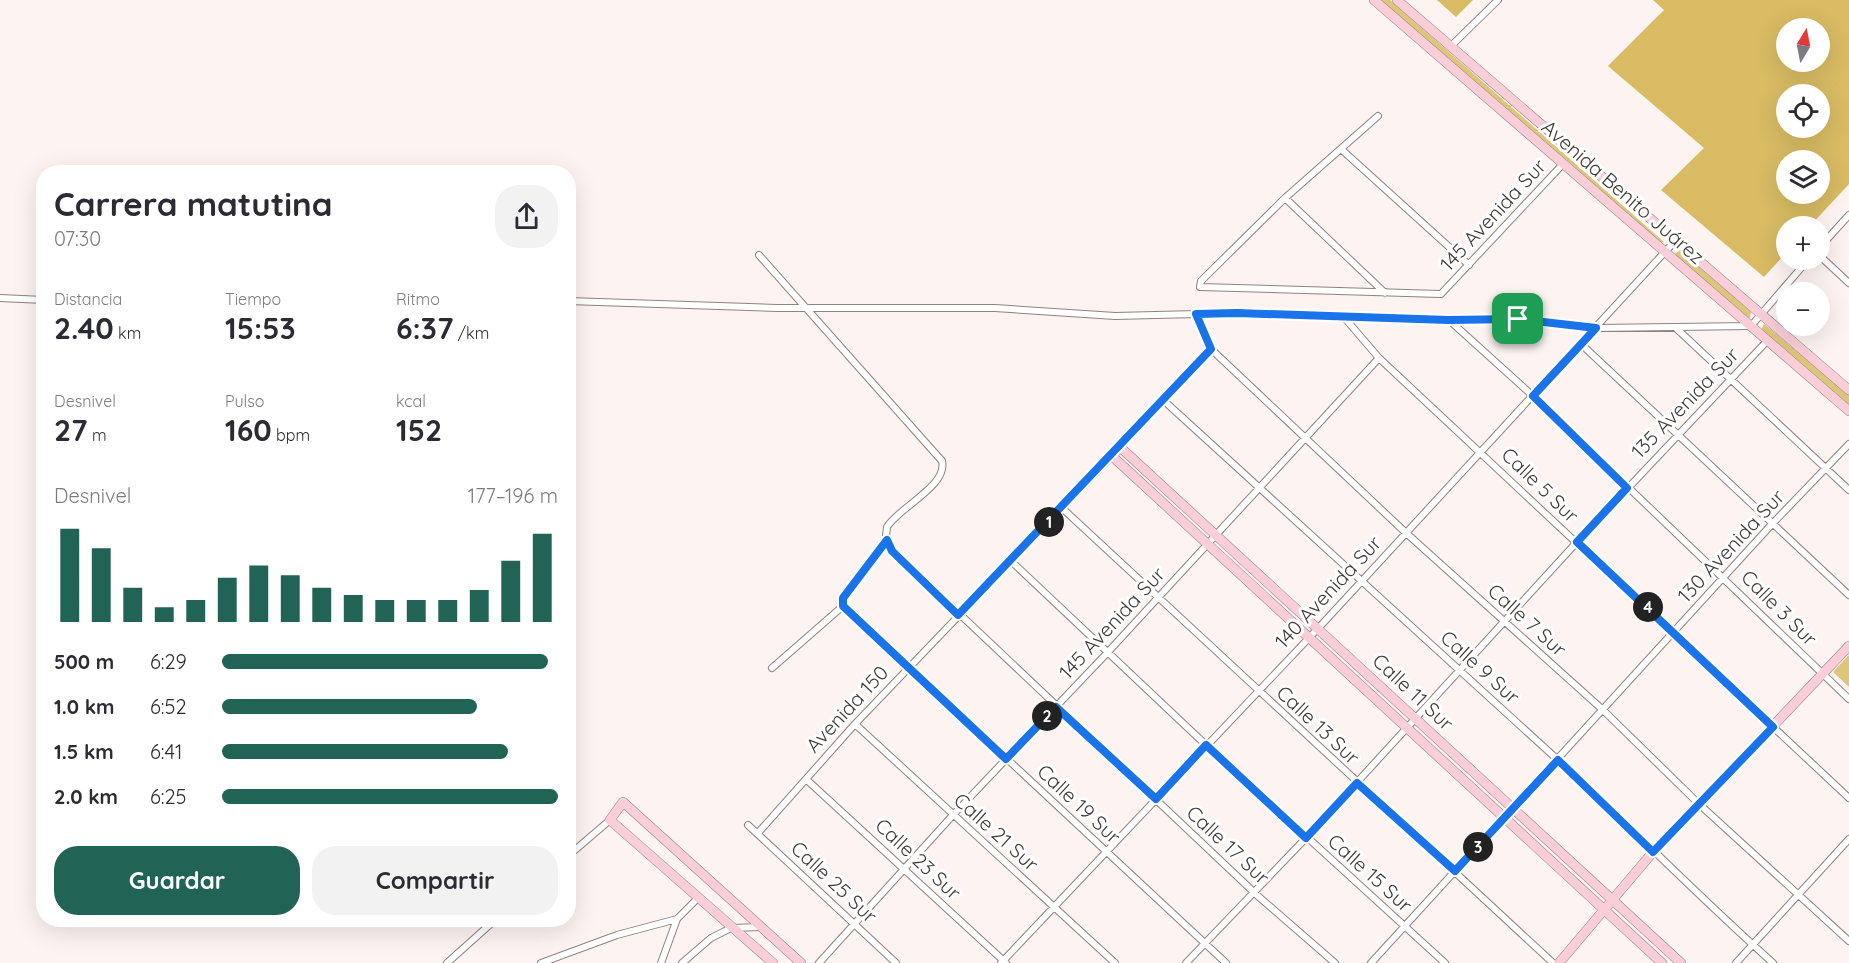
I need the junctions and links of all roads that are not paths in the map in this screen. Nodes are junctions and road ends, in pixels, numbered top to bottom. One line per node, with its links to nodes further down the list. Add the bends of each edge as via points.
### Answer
1 (1374, 0): 7 (street, Avenida Benito Juárez)
2 (1398, 0): 4 (street, Avenida Benito Juárez)
3 (1498, 0): 4 (street)
4 (1451, 46): 11 (street, Avenida Benito Juárez)
5 (1378, 116): 6 (street)
6 (1341, 149): 8 (street); 14 (street)
7 (1562, 165): 12 (street, Avenida Benito Juárez); 14 (street, 145 Avenida Sur)
8 (1284, 198): 18 (street); 18 (street, 145 Avenida Sur, via 1200,286)
9 (1849, 215): 10 (street)
10 (1830, 236)
11 (1676, 241): 12 (street, 140 Avenida Sur); 24 (street, Avenida Benito Juárez)
12 (1665, 252): 27 (street, Avenida Benito Juárez); 28 (street, 140 Avenida Sur)
13 (759, 255): 22 (street)
14 (1469, 265): 18 (street, 145 Avenida Sur, via 1441,294)
15 (1830, 265): 17 (street)
16 (1799, 270): 24 (street)
17 (1849, 283)
18 (1384, 293)
19 (0, 298): 20 (street)
20 (36, 300)
21 (576, 301): 22 (street)
22 (809, 308): 23 (street, via 995,308 1115,316); 53 (street, via 942,460 943,470 937,480 890,523)
23 (1196, 314): 25 (street); 32 (street, Calle 7 Sur)
24 (1759, 314): 27 (street); 35 (street, Avenida Benito Juárez)
25 (1343, 316): 26 (street); 33 (street, Calle 5 Sur)
26 (1448, 320): 28 (street, via 1518,319); 36 (street, Calle 3 Sur)
27 (1750, 326): 29 (street); 30 (street, Avenida Benito Juárez)
28 (1596, 328): 29 (street); 31 (street, 140 Avenida Sur)
29 (1677, 329): 34 (street)
30 (1767, 340): 34 (street, 135 Avenida Sur); 38 (street, Avenida Benito Juárez)
31 (1581, 344): 36 (street, 140 Avenida Sur); 39 (street)
32 (1211, 349): 37 (street, Avenida 150); 40 (street, Calle 7 Sur)
33 (1379, 358): 40 (street, 145 Avenida Sur); 43 (street, Calle 5 Sur)
34 (1730, 381): 39 (street, 135 Avenida Sur); 45 (street)
35 (1849, 390)
36 (1533, 396): 43 (street, 140 Avenida Sur); 47 (street, Calle 3 Sur)
37 (1162, 399): 42 (street, Avenida 150); 46 (street, Calle 9 Sur)
38 (1849, 411)
39 (1679, 434): 47 (street, 135 Avenida Sur); 50 (street)
40 (1305, 437): 46 (street, 145 Avenida Sur); 51 (street, Calle 7 Sur)
41 (1849, 444): 45 (street, 130 Avenida Sur)
42 (1120, 447): 44 (street, Avenida 150); 52 (street, Calle 11 Sur)
43 (1481, 451): 51 (street, 140 Avenida Sur); 54 (street, Calle 5 Sur)
44 (1112, 456): 49 (street, Avenida 150); 55 (street, Calle 11 Sur)
45 (1827, 469): 48 (street); 50 (street, 130 Avenida Sur)
46 (1262, 487): 52 (street, 145 Avenida Sur); 58 (street, Calle 9 Sur)
47 (1627, 488): 54 (street, 135 Avenida Sur); 57 (street, Calle 3 Sur)
48 (1849, 490)
49 (1062, 508): 56 (street, Avenida 150); 60 (street, Calle 13 Sur)
50 (1773, 523): 57 (street, 130 Avenida Sur); 59 (street)
51 (1405, 532): 58 (street, 140 Avenida Sur); 63 (street, Calle 7 Sur)
52 (1216, 536): 55 (street, 145 Avenida Sur); 64 (street, Calle 11 Sur)
53 (887, 540): 61 (street, via 843,598); 62 (street, Calle 17 Sur, via 892,551)
54 (1577, 542): 63 (street, 135 Avenida Sur); 65 (street, Calle 5 Sur)
55 (1209, 544): 60 (street, 145 Avenida Sur); 66 (street, Calle 11 Sur)
56 (1011, 561): 62 (street, Avenida 150); 68 (street, Calle 15 Sur)
57 (1724, 578): 65 (street, 130 Avenida Sur); 72 (street, Calle 3 Sur)
58 (1362, 581): 64 (street, 140 Avenida Sur); 71 (street, Calle 9 Sur)
59 (1849, 595)
60 (1158, 598): 68 (street, 145 Avenida Sur); 73 (street, Calle 13 Sur)
61 (843, 606): 69 (street); 70 (street)
62 (958, 615): 70 (street, Avenida 150); 75 (street, Calle 17 Sur)
63 (1504, 622): 71 (street, 135 Avenida Sur); 76 (street, Calle 7 Sur)
64 (1318, 629): 66 (street, 140 Avenida Sur); 77 (street, Calle 11 Sur)
65 (1674, 631): 76 (street, 130 Avenida Sur); 79 (street, Calle 5 Sur)
66 (1309, 638): 73 (street, 140 Avenida Sur); 80 (street, Calle 11 Sur)
67 (1849, 646): 72 (street)
68 (1108, 652): 75 (street, 145 Avenida Sur); 81 (street, Calle 15 Sur)
69 (772, 668)
70 (908, 669): 78 (street, Avenida 150); 82 (street, Calle 19 Sur)
71 (1459, 671): 77 (street, 135 Avenida Sur); 83 (street, Calle 9 Sur)
72 (1822, 674): 74 (street, Calle 3 Sur); 79 (street)
73 (1257, 691): 81 (street, 140 Avenida Sur); 85 (street, Calle 13 Sur)
74 (1849, 699)
75 (1056, 707): 82 (street, 145 Avenida Sur); 87 (street, Calle 17 Sur)
76 (1603, 710): 83 (street, 130 Avenida Sur); 88 (street, Calle 7 Sur)
77 (1416, 720): 80 (street, 135 Avenida Sur); 89 (street, Calle 11 Sur)
78 (855, 724): 84 (street, Avenida 150); 90 (street, Calle 21 Sur)
79 (1773, 727): 86 (street, Calle 5 Sur); 88 (street)
80 (1409, 728): 85 (street, 135 Avenida Sur); 91 (street, Calle 11 Sur)
81 (1206, 745): 87 (street, 140 Avenida Sur); 95 (street, Calle 15 Sur)
82 (1006, 759): 90 (street, 145 Avenida Sur); 98 (street, Calle 19 Sur)
83 (1558, 760): 89 (street, 130 Avenida Sur); 99 (street, Calle 9 Sur)
84 (807, 780): 94 (street, Avenida 150); 100 (street, Calle 23 Sur)
85 (1357, 783): 95 (street, 135 Avenida Sur); 101 (street, Calle 13 Sur)
86 (1849, 798)
87 (1156, 799): 98 (street, 140 Avenida Sur); 102 (street, Calle 17 Sur)
88 (1699, 804): 99 (street); 103 (street, Calle 7 Sur)
89 (1514, 809): 91 (street, 130 Avenida Sur); 105 (street, Calle 11 Sur)
90 (953, 815): 100 (street, 145 Avenida Sur); 106 (street, Calle 21 Sur)
91 (1506, 817): 101 (street, 130 Avenida Sur); 107 (street, Calle 11 Sur)
92 (610, 820): 97 (street); 104 (street); 112 (street, via 623,802)
93 (748, 825): 94 (street, Calle 25 Sur)
94 (758, 833): 109 (street, Calle 25 Sur)
95 (1306, 838): 102 (street, 135 Avenida Sur); 110 (street, Calle 15 Sur)
96 (1849, 839): 103 (street)
97 (576, 849)
98 (1106, 852): 106 (street, 140 Avenida Sur); 115 (street, Calle 19 Sur)
99 (1653, 852): 105 (street); 116 (street, Calle 9 Sur)
100 (906, 869): 109 (street, 145 Avenida Sur); 117 (street, Calle 23 Sur)
101 (1455, 871): 110 (street, 130 Avenida Sur); 132 (street, Calle 13 Sur)
102 (1254, 892): 115 (street, 135 Avenida Sur); 129 (street, Calle 17 Sur)
103 (1797, 896): 114 (street, Calle 7 Sur); 116 (street)
104 (698, 898): 108 (street); 113 (street)
105 (1611, 901): 107 (street); 135 (street, Calle 11 Sur)
106 (1054, 907): 117 (street, 140 Avenida Sur); 126 (street, Calle 21 Sur)
107 (1603, 910): 133 (street); 134 (street, Calle 11 Sur)
108 (677, 919): 119 (street, via 617,935); 120 (street)
109 (854, 923): 124 (street, 145 Avenida Sur); 125 (street, Calle 25 Sur)
110 (1405, 926): 130 (street, 130 Avenida Sur); 131 (street, Calle 15 Sur)
111 (487, 927): 118 (street)
112 (761, 927): 113 (street); 123 (street)
113 (731, 928): 121 (street, via 711,938); 122 (street)
114 (1849, 941)
115 (1204, 943): 127 (street, 135 Avenida Sur); 128 (street, Calle 19 Sur)
116 (1752, 945): 136 (street); 137 (street, Calle 9 Sur)
117 (1004, 962)
118 (447, 963)
119 (541, 963)
120 (661, 963)
121 (682, 963)
122 (773, 963)
123 (801, 963)
124 (819, 963)
125 (896, 963)
126 (1115, 963)
127 (1186, 963)
128 (1226, 963)
129 (1335, 963)
130 (1371, 963)
131 (1445, 963)
132 (1553, 963)
133 (1559, 963)
134 (1662, 963)
135 (1681, 963)
136 (1736, 963)
137 (1773, 963)

